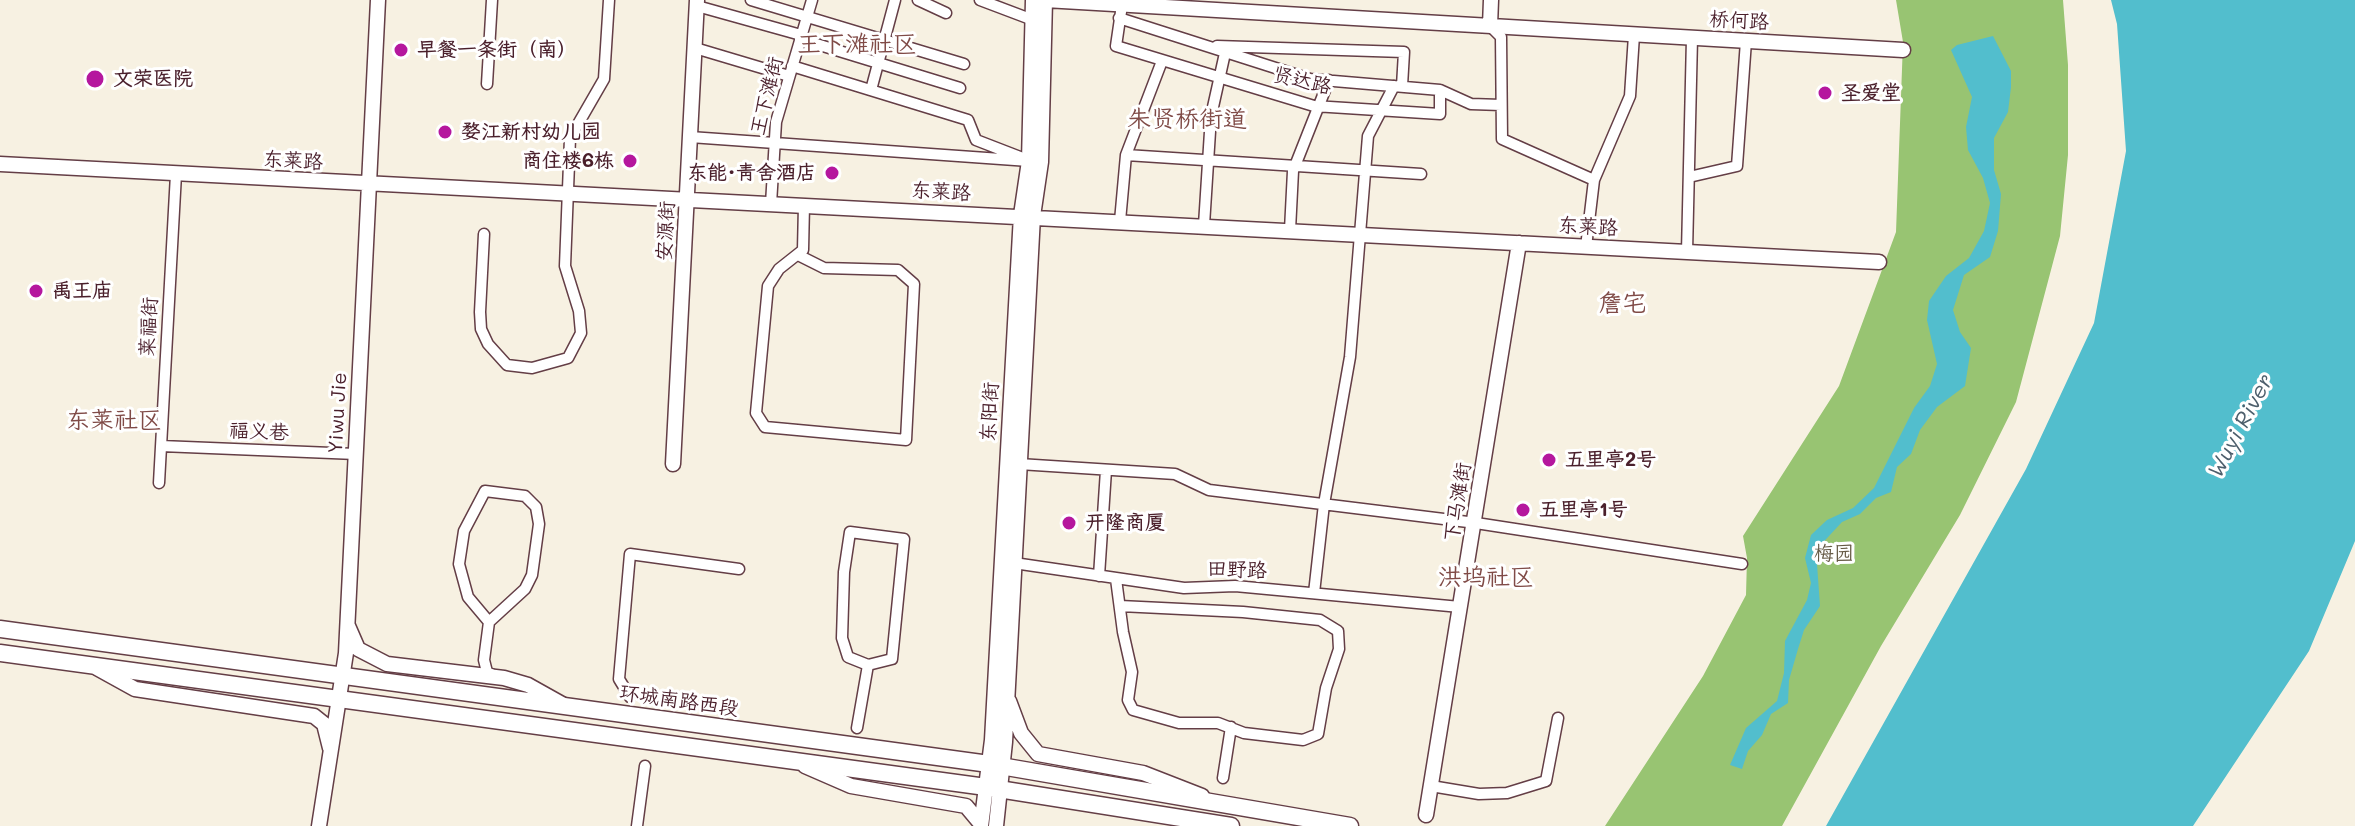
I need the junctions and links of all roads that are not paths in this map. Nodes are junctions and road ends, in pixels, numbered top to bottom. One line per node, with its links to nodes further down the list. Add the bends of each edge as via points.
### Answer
1 (378, 0): 53 (street, Yiwu Jie)
2 (492, 0): 33 (street)
3 (609, 0): 54 (street, via 604,79 570,138)
4 (751, 0): 15 (street)
5 (812, 0): 15 (street, 王下滩街)
6 (895, 0): 21 (street)
7 (918, 0): 14 (street)
8 (980, 0): 16 (street)
9 (1033, 0): 16 (street, 东阳街)
10 (1045, 0): 13 (street, 桥何路); 58 (street, 东阳街, via 1041,162)
11 (1491, 0): 17 (street)
12 (697, 3): 19 (street); 24 (street, 安源街)
13 (1121, 12): 17 (street, 桥何路); 23 (street); 27 (street, 贤达路, via 1116,46)
14 (946, 13)
15 (807, 16): 19 (street, 王下滩街); 21 (street)
16 (1033, 20): 45 (street, 东阳街)
17 (1490, 26): 18 (street, 桥何路); 38 (street, via 1501,37)
18 (1634, 35): 20 (street, 桥何路); 52 (street, via 1630,96)
19 (801, 37): 28 (street); 30 (street, 王下滩街)
20 (1692, 38): 22 (street, 桥何路); 51 (street)
21 (884, 40): 28 (street); 29 (street)
22 (1746, 41): 25 (street, 桥何路); 51 (street, via 1737,166)
23 (1200, 45): 26 (street); 34 (street, via 1404,52)
24 (695, 48): 30 (street); 41 (street, 安源街)
25 (1903, 50)
26 (1225, 53): 31 (street); 32 (street)
27 (1162, 61): 31 (street, 贤达路); 43 (street)
28 (880, 63): 35 (street); 36 (street)
29 (964, 64)
30 (791, 71): 36 (street); 42 (street, 王下滩街)
31 (1219, 78): 39 (street, 贤达路); 44 (street)
32 (1329, 80): 34 (street); 39 (street)
33 (487, 84)
34 (1398, 86): 37 (street); 40 (street)
35 (960, 88)
36 (871, 90): 45 (street, via 968,120 976,140)
37 (1440, 90): 38 (street, via 1471,104); 40 (street, 贤达路, via 1440,114)
38 (1501, 105): 52 (street, via 1502,139)
39 (1321, 106): 40 (street, 贤达路); 47 (street)
40 (1381, 110): 48 (street, via 1368,136)
41 (690, 137): 42 (street); 55 (street, 安源街)
42 (773, 142): 45 (street); 56 (street, 王下滩街)
43 (1126, 155): 44 (street); 59 (street)
44 (1208, 159): 47 (street); 60 (street)
45 (1029, 161): 58 (street, 东阳街)
46 (0, 164): 49 (street, 东莱路)
47 (1295, 165): 48 (street); 61 (street)
48 (1365, 169): 50 (street); 63 (street)
49 (176, 174): 53 (street, 东莱路); 69 (street, 莱福街)
50 (1421, 174)
51 (1689, 177): 66 (street)
52 (1594, 180): 65 (street)
53 (371, 185): 54 (street, 东莱路); 70 (street, Yiwu Jie)
54 (568, 194): 55 (street, 东莱路); 62 (street, via 565,266 581,333 568,358 532,368 507,365 488,344 480,312)
55 (688, 200): 56 (street, 东莱路); 71 (street, 安源街)
56 (771, 204): 57 (street, 东莱路)
57 (804, 205): 58 (street, 东莱路); 67 (street, via 803,250)
58 (1027, 216): 59 (street, 东莱路); 72 (street, 东阳街); 102 (street, 东阳街)
59 (1120, 221): 60 (street, 东莱路)
60 (1204, 225): 61 (street, 东莱路)
61 (1290, 230): 63 (street, 东莱路)
62 (484, 234)
63 (1359, 234): 64 (street, 东莱路); 75 (street, via 1350,357)
64 (1519, 243): 65 (street, 东莱路); 76 (street, 下马滩街)
65 (1586, 247): 66 (street, 东莱路)
66 (1687, 252): 68 (street, 东莱路)
67 (798, 255): 67 (street, via 768,286 756,413 765,427 906,440 914,284 898,270 824,268)
68 (1879, 262)
69 (161, 446): 70 (street, 福义巷); 74 (street, 莱福街)
70 (356, 454): 86 (street, Yiwu Jie)
71 (673, 464)
72 (1019, 464): 73 (street); 77 (street, 东阳街)
73 (1106, 470): 75 (street, via 1175,474 1209,490); 80 (street)
74 (159, 483)
75 (1324, 504): 76 (street); 82 (street)
76 (1476, 523): 78 (street); 84 (street, 下马滩街)
77 (1014, 563): 80 (street, 田野路); 93 (street, 东阳街)
78 (1742, 564)
79 (739, 569): 94 (street, via 630,554 619,679)
80 (1099, 576): 81 (street, 田野路)
81 (1116, 579): 82 (street, 田野路, via 1184,588); 83 (street)
82 (1314, 593): 84 (street, 田野路)
83 (1120, 606): 98 (street, via 1133,710 1179,723); 98 (street, via 1320,620 1338,631 1339,649 1318,734 1303,740)
84 (1460, 607): 105 (street, 下马滩街)
85 (489, 622): 85 (street, via 525,589 539,524 536,507 525,496 485,491 464,531 459,564 468,597); 92 (street, via 484,660 487,672)
86 (347, 624): 91 (street, Yiwu Jie); 92 (street, via 358,649 387,664)
87 (0, 629): 91 (main road, 环城南路西段)
88 (0, 653): 90 (main road)
89 (868, 665): 89 (street, via 892,659 904,539 850,532 842,638 848,657); 99 (street)
90 (93, 666): 95 (main road); 100 (street, via 135,689 314,716 324,724)
91 (342, 675): 95 (street, Yiwu Jie); 96 (main road, 环城南路西段)
92 (499, 677): 96 (street, via 528,685)
93 (1007, 696): 102 (street, 东阳街); 107 (street, via 1021,733 1038,754 1143,773)
94 (630, 697)
95 (339, 699): 100 (street, Yiwu Jie); 101 (main road)
96 (566, 706): 102 (main road, 环城南路西段)
97 (1558, 718): 105 (street, via 1546,781 1507,793)
98 (1231, 727): 104 (street)
99 (857, 728)
100 (331, 751): 110 (street, Yiwu Jie)
101 (790, 760): 106 (main road); 109 (street, via 851,786 966,806)
102 (996, 765): 106 (street, 东阳街); 107 (main road, 环城南路西段)
103 (645, 766): 111 (street)
104 (1223, 778)
105 (1431, 786): 108 (street, 下马滩街)
106 (993, 789): 109 (street, 东阳街); 112 (street, 东阳街); 113 (main road)
107 (1218, 802): 114 (main road, 环城南路西段)
108 (1426, 815)
109 (981, 825)
110 (319, 826)
111 (637, 826)
112 (996, 826)
113 (1231, 826)
114 (1350, 826)

